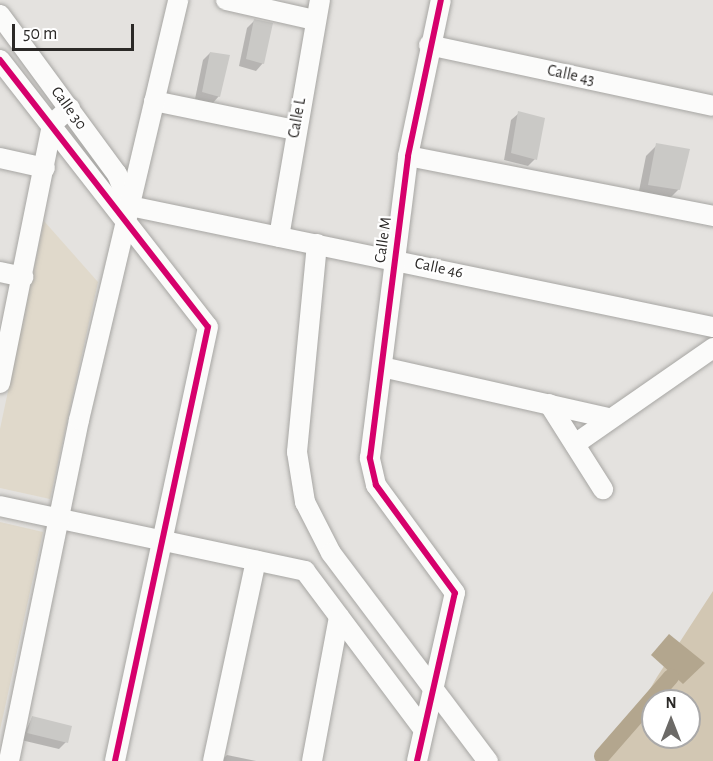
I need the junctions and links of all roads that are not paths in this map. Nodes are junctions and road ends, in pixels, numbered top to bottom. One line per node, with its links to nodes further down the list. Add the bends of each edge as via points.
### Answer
1 (178, 0): 9 (street)
2 (226, 0): 6 (street)
3 (320, 0): 6 (street, Calle L)
4 (441, 0): 7 (street, Calle M)
5 (0, 15): 11 (street, Calle 30)
6 (315, 21): 13 (street, Calle L)
7 (429, 45): 10 (street, Calle 43); 14 (street, Calle M)
8 (0, 60): 12 (street)
9 (154, 101): 13 (street); 17 (street)
10 (713, 106)
11 (70, 108): 12 (street); 17 (street, Calle 30, via 117,174)
12 (52, 124): 16 (street); 17 (street)
13 (295, 130): 19 (street, Calle L)
14 (408, 156): 18 (street); 21 (street, Calle M)
15 (0, 158): 16 (street)
16 (45, 168): 23 (street)
17 (128, 214): 19 (street, Calle 46); 33 (street); 34 (street, via 208,327)
18 (713, 216)
19 (279, 237): 20 (street, Calle 46)
20 (317, 244): 21 (street, Calle 46); 35 (street, via 296,472)
21 (394, 259): 24 (street, Calle 46); 26 (street, Calle M)
22 (0, 272): 23 (street)
23 (23, 277): 27 (street)
24 (713, 327)
25 (713, 348): 29 (street)
26 (382, 368): 28 (street); 41 (street, Calle M, via 370,458 376,485 455,593)
27 (0, 383)
28 (549, 404): 29 (street); 30 (street)
29 (608, 418): 30 (street)
30 (575, 444): 31 (street)
31 (603, 489)
32 (0, 506): 33 (street)
33 (59, 518): 34 (street); 43 (street)
34 (161, 539): 36 (street); 44 (street)
35 (331, 553): 37 (street); 41 (street)
36 (256, 561): 37 (street); 45 (street)
37 (305, 572): 38 (street)
38 (339, 617): 39 (street); 40 (street)
39 (365, 651): 40 (street, via 345,654); 42 (street)
40 (330, 666): 46 (street)
41 (432, 688): 42 (street); 48 (street)
42 (423, 729): 47 (street)
43 (9, 761)
44 (115, 761)
45 (213, 761)
46 (312, 761)
47 (417, 761)
48 (488, 761)

